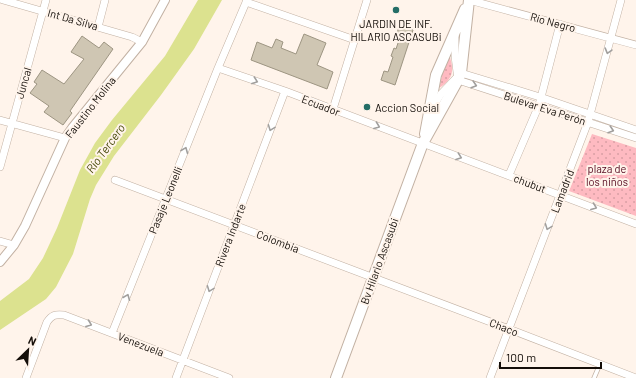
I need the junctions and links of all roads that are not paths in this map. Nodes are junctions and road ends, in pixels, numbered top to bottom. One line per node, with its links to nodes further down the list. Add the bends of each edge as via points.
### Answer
1 (3, 0): 9 (street, Int Da Silva)
2 (46, 0): 9 (street, Juncal)
3 (105, 0): 11 (street)
4 (165, 0): 15 (street, Faustino Molina)
5 (367, 0): 14 (street)
6 (469, 0): 10 (street, Río Negro); 12 (main road); 18 (main road)
7 (621, 0): 13 (street, Lamadrid)
8 (246, 1): 14 (street); 17 (street, Pasaje Leonelli)
9 (44, 11): 11 (street, Int Da Silva); 25 (street, Juncal)
10 (560, 24): 13 (street, Río Negro); 20 (street)
11 (98, 26): 15 (street, Int Da Silva)
12 (456, 30): 18 (street, via 454,56); 22 (main road, via 436,75)
13 (612, 38): 16 (street, Río Negro); 23 (street, Lamadrid, one-way to 23)
14 (355, 40): 21 (street)
15 (142, 42): 27 (street, Faustino Molina)
16 (636, 45)
17 (218, 68): 19 (street, Ecuador, one-way to 19); 34 (street, Pasaje Leonelli, one-way to 17)
18 (459, 76): 20 (street, Bulevar Eva Perón); 22 (street, via 441,94); 29 (main road)
19 (285, 91): 21 (street, Ecuador); 36 (street, Rivera Indarte, one-way to 36)
20 (539, 101): 23 (street, Bulevar Eva Perón); 31 (street)
21 (333, 109): 29 (street, Ecuador, one-way to 29)
22 (428, 113): 29 (main road)
23 (589, 118): 26 (street, Bulevar Eva Perón); 28 (street, Bulevar Eva Perón, one-way to 28); 33 (street, Lamadrid)
24 (0, 120): 25 (street)
25 (12, 123): 27 (street); 30 (street, Juncal)
26 (636, 130)
27 (65, 138): 38 (street, Faustino Molina)
28 (636, 138)
29 (423, 144): 31 (street, chubut, one-way to 31); 40 (main road, Bv Hilario Ascasubi)
30 (0, 167)
31 (509, 175): 33 (street, chubut)
32 (115, 180): 34 (street, Colombia)
33 (561, 195): 35 (street, chubut, one-way to 35); 41 (street, Lamadrid, one-way to 41)
34 (166, 199): 36 (street, Colombia); 42 (street, Pasaje Leonelli, one-way to 34)
35 (636, 224)
36 (234, 225): 40 (street, Colombia); 43 (street, Rivera Indarte, one-way to 43)
37 (0, 241): 38 (street)
38 (14, 245): 39 (street, Faustino Molina)
39 (0, 262)
40 (373, 278): 41 (street, Chaco); 48 (main road, Bv Hilario Ascasubi)
41 (509, 328): 44 (street, Chaco); 49 (street, Lamadrid)
42 (112, 333): 43 (street, Venezuela); 45 (street, Venezuela, one-way to 42, via 47,322 52,316 64,315)
43 (183, 360): 46 (street, Rivera Indarte); 47 (street, Venezuela)
44 (600, 364): 50 (lane); 51 (street, Chaco)
45 (26, 378)
46 (176, 378)
47 (229, 378)
48 (336, 378)
49 (490, 378)
50 (594, 378)
51 (636, 378)

